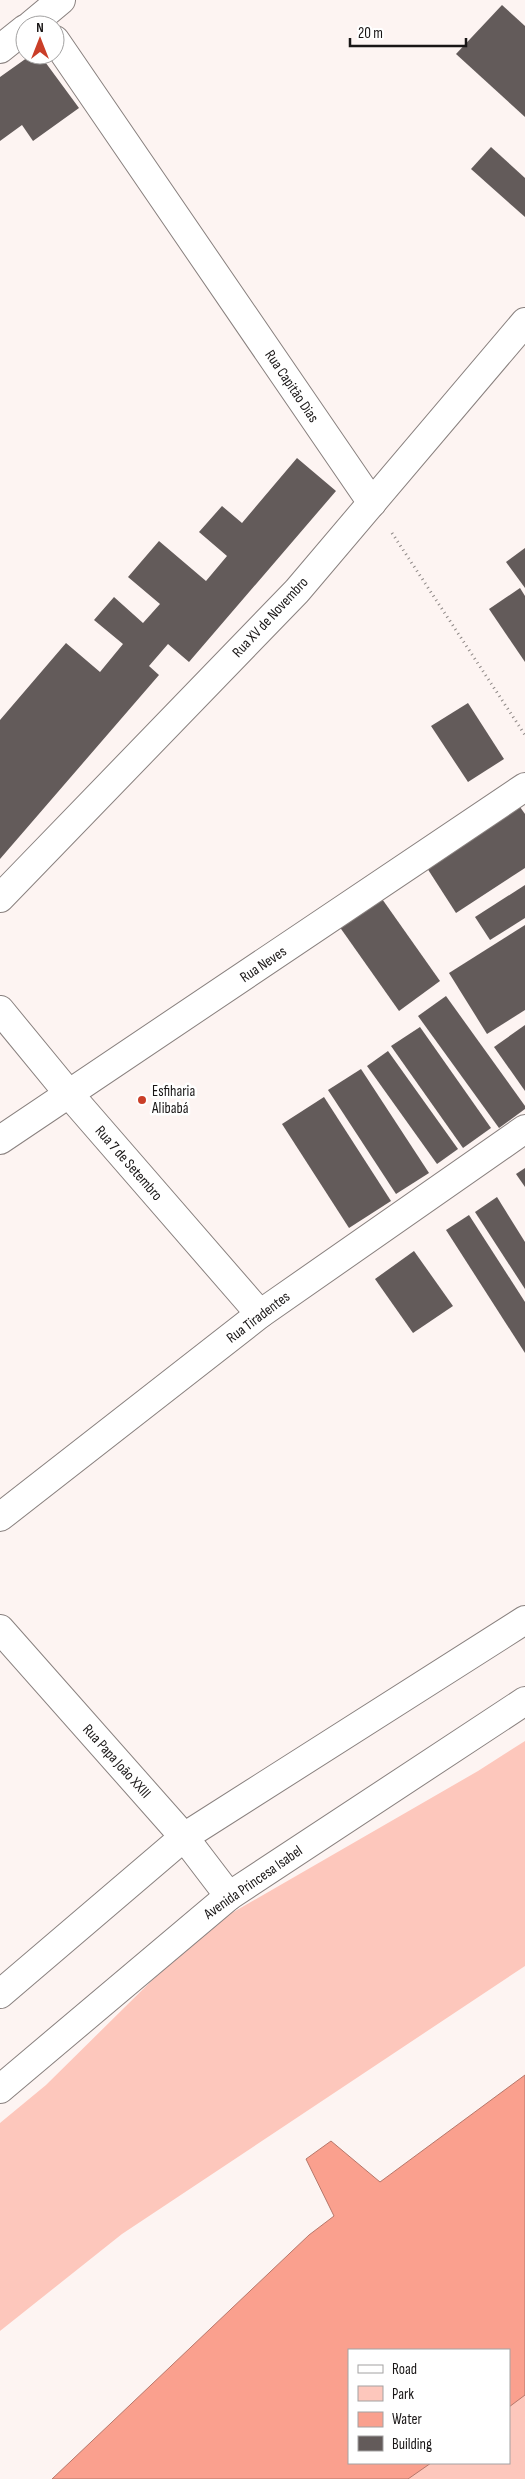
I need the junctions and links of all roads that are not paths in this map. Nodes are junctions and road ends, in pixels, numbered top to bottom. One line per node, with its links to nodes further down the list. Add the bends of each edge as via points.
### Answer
1 (61, 0): 2 (street)
2 (40, 15)
3 (15, 36): 4 (street)
4 (0, 49)
5 (65, 55): 7 (street, Rua Capitão Dias)
6 (525, 322): 7 (street, Rua XV de Novembro)
7 (372, 503): 9 (street, Rua XV de Novembro, via 297,591)
8 (525, 787): 11 (street, Rua Neves)
9 (0, 898)
10 (0, 1010): 11 (street, Rua 7 de Setembro)
11 (69, 1094): 13 (street, Rua Neves); 14 (street, Rua 7 de Setembro)
12 (525, 1129): 14 (street, Rua Tiradentes)
13 (0, 1140)
14 (260, 1314): 15 (street, Rua Tiradentes)
15 (0, 1517)
16 (525, 1620): 19 (street)
17 (0, 1629): 19 (street, Rua Papa João XXIII)
18 (525, 1701): 20 (street, Avenida Princesa Isabel)
19 (184, 1837): 20 (street, Rua Papa João XXIII); 21 (street)
20 (229, 1896): 22 (street, Avenida Princesa Isabel)
21 (0, 1994)
22 (0, 2089)

